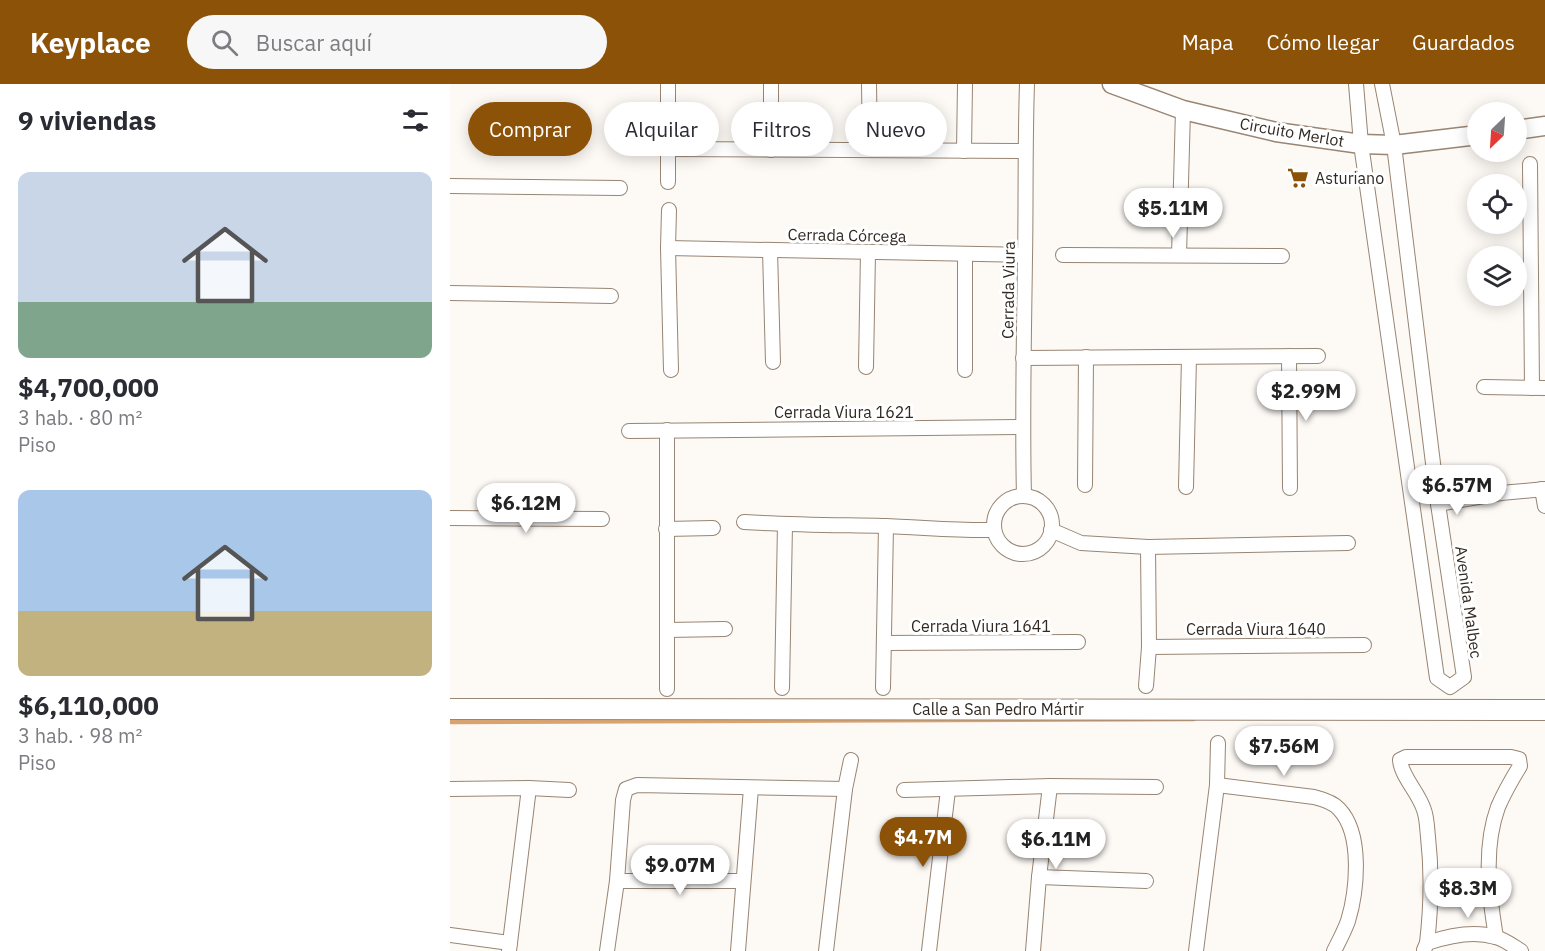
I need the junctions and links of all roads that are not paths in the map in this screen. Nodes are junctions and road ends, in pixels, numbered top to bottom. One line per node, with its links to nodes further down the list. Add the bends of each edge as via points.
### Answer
1 (668, 84): 9 (street)
2 (771, 84): 10 (street)
3 (868, 84): 11 (street)
4 (965, 84): 19 (street)
5 (1027, 84): 20 (street, Cerrada Viura)
6 (1112, 84): 12 (street, Circuito Merlot)
7 (1356, 84): 16 (street, Avenida Malbec)
8 (1382, 84): 17 (street, Avenida Malbec)
9 (668, 102)
10 (771, 102)
11 (869, 102)
12 (1183, 110): 16 (street, Circuito Merlot, via 1276,132); 33 (street)
13 (1545, 126): 14 (street)
14 (1527, 128)
15 (1467, 136): 17 (street, Circuito Merlot)
16 (1361, 144): 17 (street, Circuito Merlot); 56 (street, Avenida Malbec, via 1437,678 1450,687 1464,677)
17 (1394, 145): 56 (street, Avenida Malbec)
18 (947, 151): 19 (street)
19 (964, 151): 20 (street)
20 (1025, 151): 31 (street, Cerrada Viura)
21 (668, 156): 23 (street)
22 (1530, 164): 47 (street)
23 (668, 182)
24 (450, 186): 25 (street)
25 (620, 188)
26 (669, 210): 27 (street)
27 (668, 248): 28 (street, Cerrada Córcega); 44 (street)
28 (770, 250): 29 (street, Cerrada Córcega); 42 (street)
29 (868, 252): 30 (street, Cerrada Córcega); 43 (street)
30 (965, 254): 31 (street, Cerrada Córcega); 45 (street)
31 (1025, 255): 41 (street, Cerrada Viura)
32 (1063, 255): 33 (street)
33 (1179, 255): 34 (street)
34 (1282, 256)
35 (450, 293): 36 (street)
36 (611, 296)
37 (1289, 356): 38 (street); 40 (street); 53 (street)
38 (1318, 356)
39 (1086, 357): 40 (street); 41 (street); 51 (street)
40 (1189, 357): 52 (street)
41 (1023, 358): 48 (street, Cerrada Viura)
42 (773, 362)
43 (866, 367)
44 (671, 370)
45 (964, 370)
46 (1484, 387): 47 (street)
47 (1538, 388)
48 (1022, 427): 50 (street, Cerrada Viura 1621); 55 (street, Cerrada Viura)
49 (629, 430): 50 (street, Cerrada Viura 1621)
50 (667, 430): 64 (street)
51 (1085, 485)
52 (1186, 487)
53 (1290, 488)
54 (1544, 489): 56 (street); 57 (street)
55 (1024, 496): 65 (street, via 1005,502 994,519); 66 (street, via 1044,505 1050,515)
56 (1438, 504)
57 (1545, 506)
58 (450, 518): 59 (street)
59 (602, 519)
60 (744, 522): 61 (street)
61 (785, 524): 62 (street); 76 (street)
62 (886, 526): 65 (street); 71 (street)
63 (713, 528): 64 (street)
64 (666, 529): 70 (street)
65 (994, 530): 66 (street, via 1003,545 1019,554 1042,546)
66 (1051, 530): 68 (street, via 1081,543)
67 (1348, 543): 68 (street)
68 (1148, 547): 74 (street)
69 (725, 629): 70 (street)
70 (667, 630): 78 (street)
71 (884, 642): 72 (street, Cerrada Viura 1641); 77 (street)
72 (1078, 642)
73 (1364, 645): 74 (street, Cerrada Viura 1640)
74 (1149, 647): 75 (street)
75 (1146, 686)
76 (782, 688)
77 (883, 688)
78 (667, 689)
79 (450, 709): 80 (main road, Calle a San Pedro Mártir)
80 (1545, 710)
81 (1218, 743): 83 (street)
82 (851, 760): 89 (street)
83 (1217, 785): 106 (street); 107 (street, via 1314,797 1338,808 1354,841 1355,877 1347,922)
84 (1050, 786): 85 (street); 90 (street); 93 (street)
85 (1156, 787)
86 (529, 788): 88 (street); 91 (street); 99 (street)
87 (751, 788): 89 (street); 94 (street, via 637,785 626,789); 95 (street)
88 (450, 789)
89 (845, 789): 103 (street)
90 (948, 789): 92 (street); 104 (street)
91 (569, 790)
92 (904, 790)
93 (1039, 877): 96 (street); 105 (street)
94 (617, 881): 95 (street); 101 (street)
95 (743, 881): 102 (street)
96 (1146, 881)
97 (450, 935): 99 (street)
98 (1496, 937): 100 (street, via 1461,935); 100 (street, via 1489,884 1492,831 1498,807 1520,766 1519,759 1406,757 1400,764 1425,812 1429,850 1431,912); 108 (street)
99 (509, 947)
100 (1425, 947)
101 (607, 951)
102 (738, 951)
103 (826, 951)
104 (929, 951)
105 (1033, 951)
106 (1196, 951)
107 (1334, 951)
108 (1521, 951)

